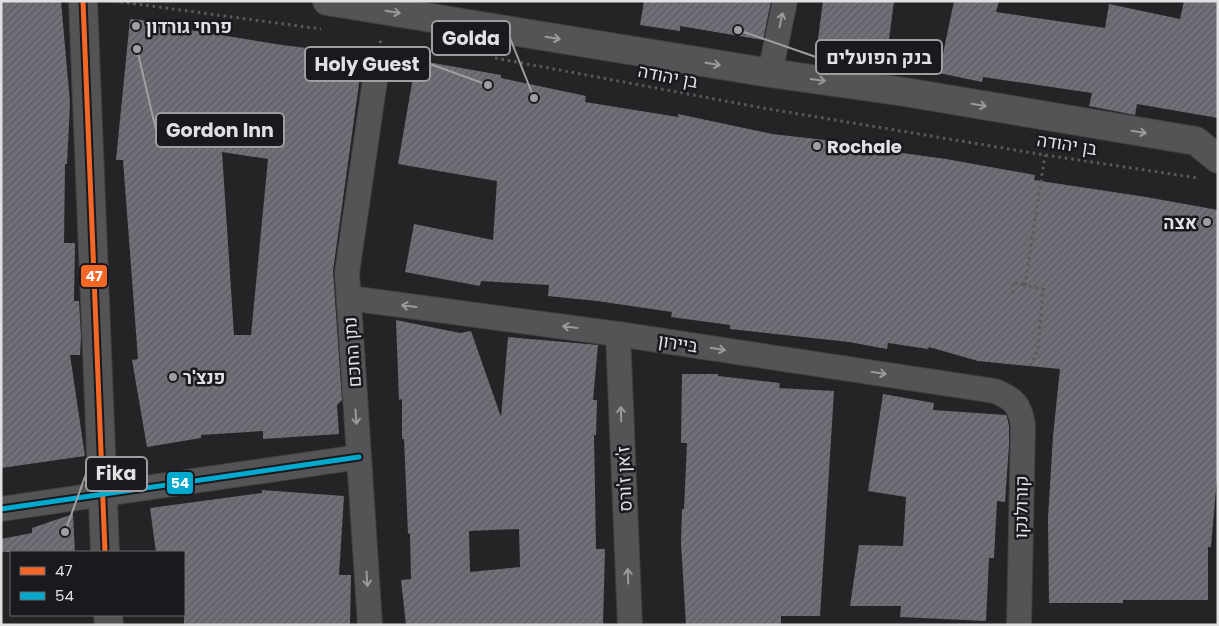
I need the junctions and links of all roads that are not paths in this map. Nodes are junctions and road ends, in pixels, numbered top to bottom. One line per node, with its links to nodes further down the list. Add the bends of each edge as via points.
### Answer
1 (83, 1): 11 (street)
2 (327, 1): 4 (street, one-way to 4)
3 (785, 1): 4 (street, one-way to 3)
4 (770, 73): 6 (street, one-way to 6, via 905,92 1196,141)
5 (375, 80): 7 (street, נתן החכם, via 347,273)
6 (1218, 159)
7 (348, 298): 8 (street, ביירון, one-way to 7); 10 (street, נתן החכם, one-way to 10)
8 (618, 334): 9 (street, ביירון, one-way to 9, via 995,391); 15 (street, ז'אן ז'ורס, one-way to 8)
9 (1006, 396): 16 (street, קורולנקו, via 1020,409 1023,425)
10 (359, 457): 11 (street); 14 (street, נתן החכם, one-way to 14)
11 (102, 493): 12 (street); 13 (street)
12 (1, 509)
13 (105, 551)
14 (370, 625)
15 (630, 625)
16 (1019, 625)

